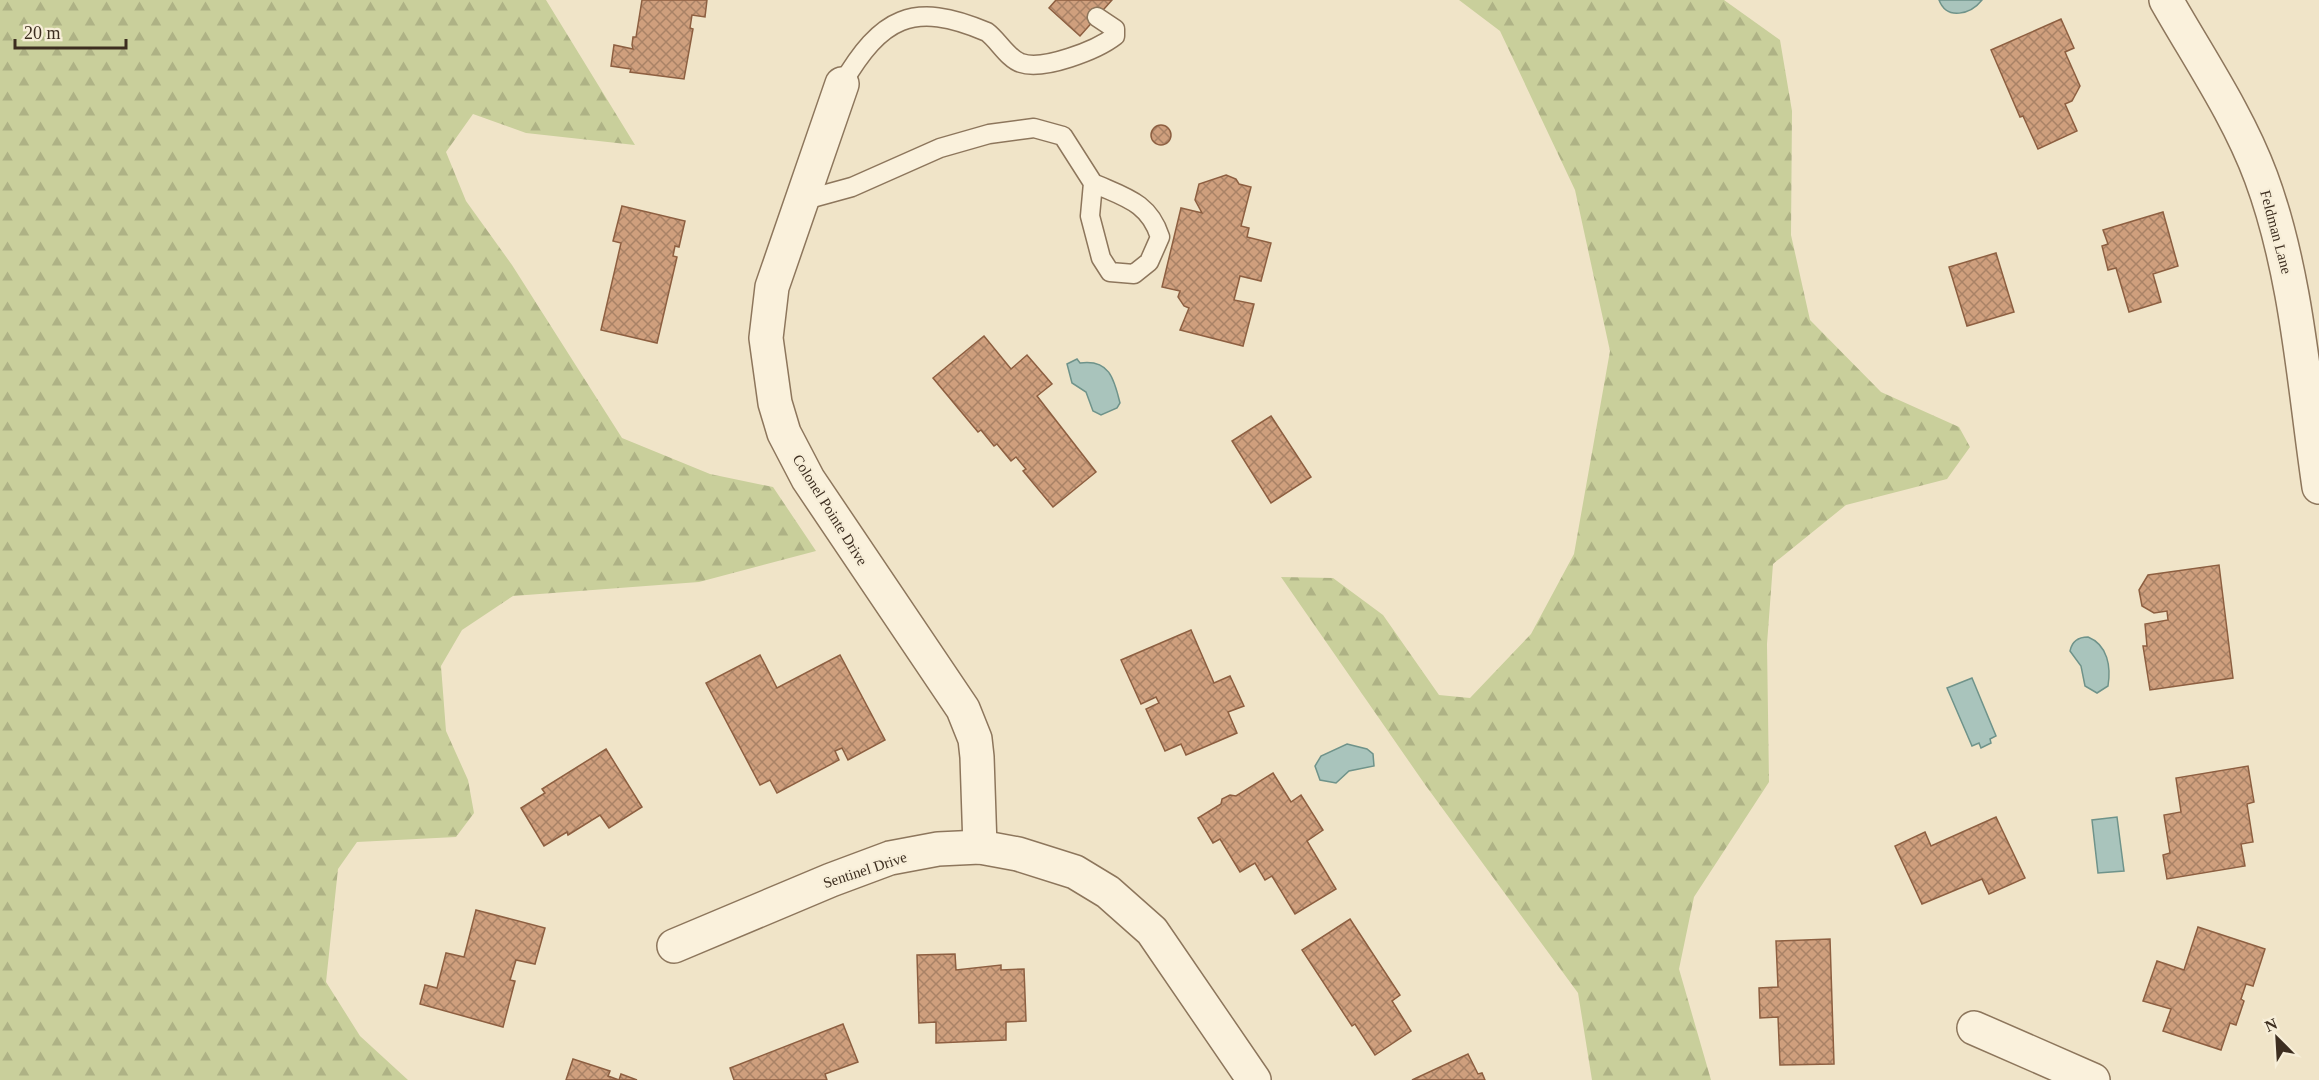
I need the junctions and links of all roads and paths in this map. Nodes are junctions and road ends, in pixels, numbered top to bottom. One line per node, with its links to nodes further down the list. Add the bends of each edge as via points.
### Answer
1 (2166, 0): 6 (street, Feldman Lane, via 2236,124 2260,176 2288,273)
2 (1097, 17): 3 (lane, via 1115,29 1115,36 1104,45 1032,66 1018,63 993,36 966,17 935,6 911,8 886,21 866,43)
3 (842, 84): 5 (street, Colonel Pointe Drive)
4 (1093, 183): 4 (lane, via 1090,216 1101,258 1110,272 1134,274 1149,262 1160,237 1155,223 1141,205); 5 (lane, via 1063,136 1034,128 989,134 940,148 852,187)
5 (801, 201): 8 (street, Colonel Pointe Drive, via 775,278 766,338 775,403 784,433 808,479 963,709 975,739)
6 (2312, 389): 7 (street, Feldman Lane)
7 (2319, 487)
8 (980, 848): 9 (street, Sentinel Drive, via 938,849 890,858); 11 (street, Sentinel Drive, via 1075,872 1108,892 1152,931)
9 (674, 946)
10 (1974, 1028): 12 (street)
11 (1254, 1080)
12 (2093, 1080)

